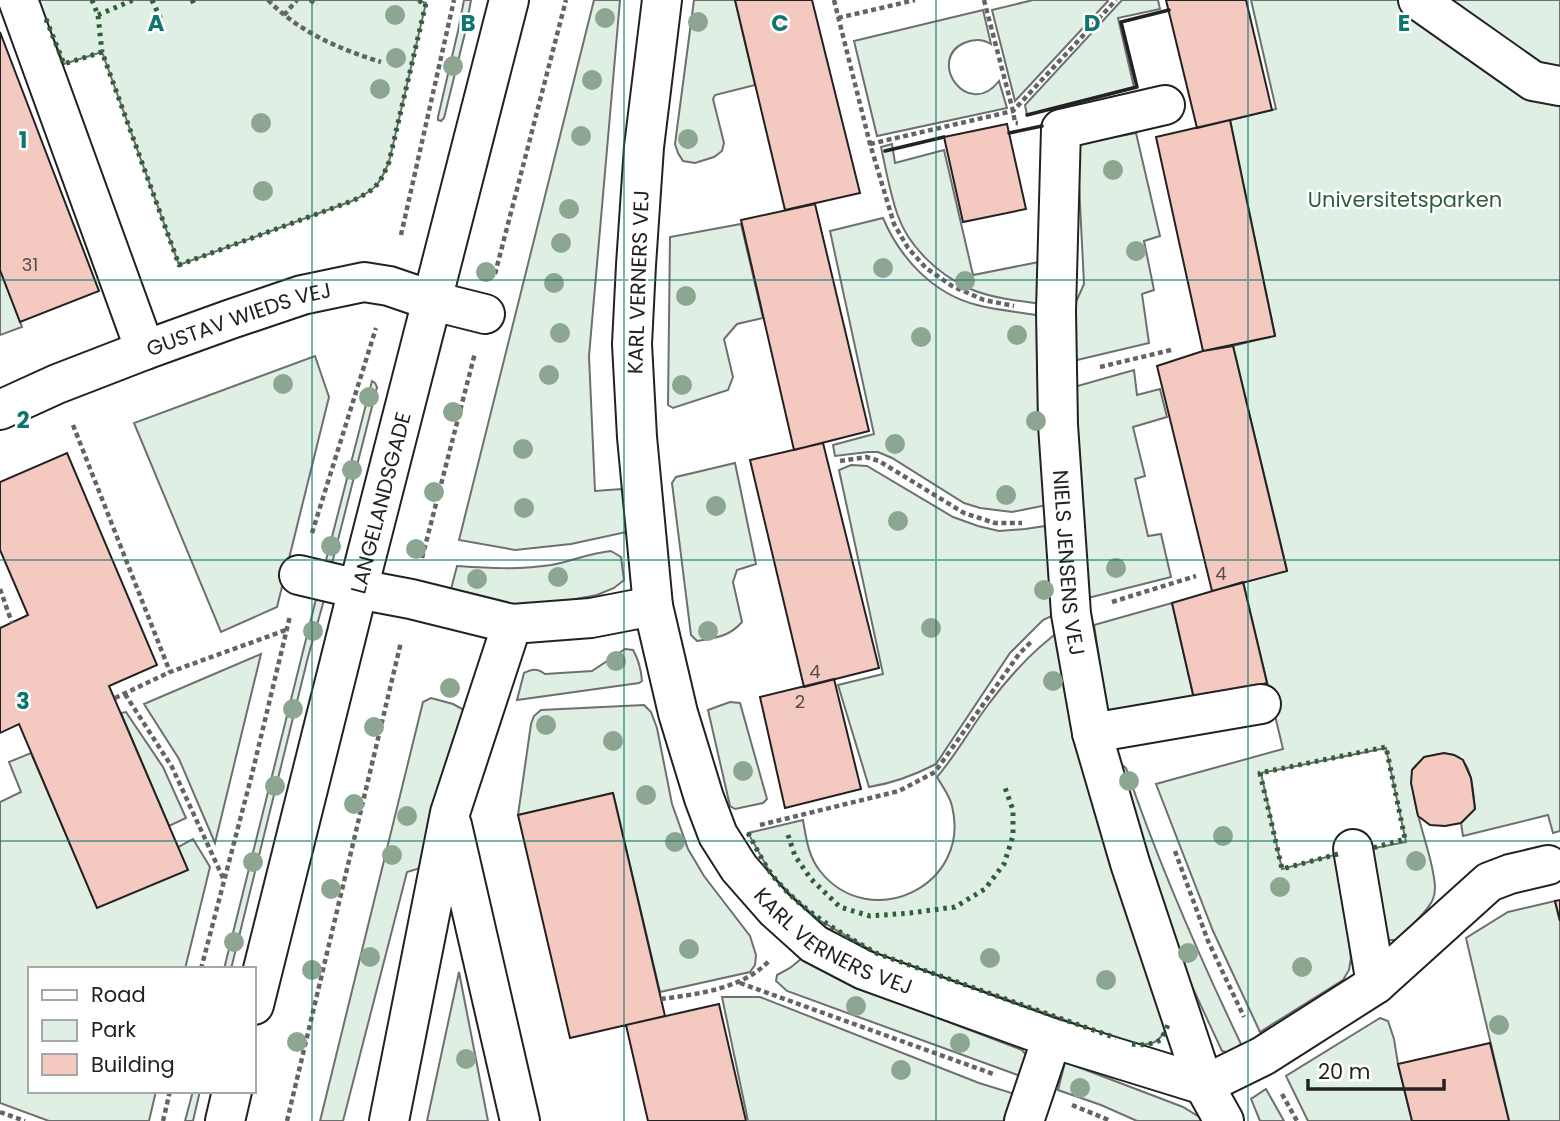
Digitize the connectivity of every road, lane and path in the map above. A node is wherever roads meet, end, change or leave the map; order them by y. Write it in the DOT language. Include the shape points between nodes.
graph roads {
  1 [pos="18,0"];
  2 [pos="268,0"];
  3 [pos="297,0"];
  4 [pos="310,0"];
  5 [pos="454,0"];
  6 [pos="509,0"];
  7 [pos="662,0"];
  8 [pos="834,0"];
  9 [pos="915,0"];
  10 [pos="984,0"];
  11 [pos="1116,0"];
  12 [pos="1418,0"];
  13 [pos="317,5"];
  14 [pos="284,15"];
  15 [pos="838,18"];
  16 [pos="381,62"];
  17 [pos="1560,86"];
  18 [pos="1165,105"];
  19 [pos="1013,111"];
  20 [pos="870,144"];
  21 [pos="389,286"];
  22 [pos="433,301"];
  23 [pos="1056,311"];
  24 [pos="485,314"];
  25 [pos="145,350"];
  26 [pos="1171,350"];
  27 [pos="1058,377"];
  28 [pos="57,384"];
  29 [pos="0,411"];
  30 [pos="840,461"];
  31 [pos="1065,518"];
  32 [pos="299,575"];
  33 [pos="1196,576"];
  34 [pos="0,589"];
  35 [pos="358,589"];
  36 [pos="653,606"];
  37 [pos="1071,614"];
  38 [pos="12,623"];
  39 [pos="512,624"];
  40 [pos="286,630"];
  41 [pos="170,672"];
  42 [pos="125,694"];
  43 [pos="115,698"];
  44 [pos="1261,705"];
  45 [pos="1091,733"];
  46 [pos="450,813"];
  47 [pos="718,835"];
  48 [pos="1353,849"];
  49 [pos="1175,851"];
  50 [pos="1548,865"];
  51 [pos="224,880"];
  52 [pos="798,930"];
  53 [pos="202,967"];
  54 [pos="740,983"];
  55 [pos="1376,984"];
  56 [pos="256,997"];
  57 [pos="661,999"];
  58 [pos="1052,1038"];
  59 [pos="1263,1056"];
  60 [pos="1204,1085"];
  61 [pos="170,1093"];
  62 [pos="232,1093"];
  63 [pos="1030,1105"];
  64 [pos="0,1112"];
  65 [pos="25,1121"];
  66 [pos="163,1121"];
  67 [pos="225,1121"];
  68 [pos="389,1121"];
  69 [pos="520,1121"];
  70 [pos="1111,1121"];
  71 [pos="1224,1121"];
  1 -- 25 [label="street"];
  2 -- 14 [label="path"];
  3 -- 14 [label="path"];
  4 -- 13 [label="path"];
  5 -- 21 [label="path"];
  6 -- 22 [label="street, LANGELANDSGADE"];
  7 -- 36 [label="street, KARL VERNERS VEJ" via="644,147 632,344"];
  8 -- 15 [label="path"];
  9 -- 15 [label="path"];
  10 -- 19 [label="path"];
  11 -- 19 [label="path"];
  12 -- 17 [label="street" via="1533,81"];
  14 -- 16 [label="path" via="312,34"];
  15 -- 20 [label="path"];
  18 -- 23 [label="street, NIELS JENSENS VEJ" via="1061,129"];
  19 -- 20 [label="path"];
  20 -- 23 [label="path" via="894,224 926,268 984,300"];
  21 -- 22 [label="street, GUSTAV WIEDS VEJ"];
  21 -- 25 [label="street, GUSTAV WIEDS VEJ" via="364,282 302,295"];
  21 -- 32 [label="path"];
  22 -- 24 [label="street, GUSTAV WIEDS VEJ"];
  22 -- 35 [label="street, LANGELANDSGADE"];
  23 -- 27 [label="street, NIELS JENSENS VEJ"];
  25 -- 28 [label="street, GUSTAV WIEDS VEJ"];
  26 -- 27 [label="path"];
  27 -- 31 [label="street, NIELS JENSENS VEJ"];
  28 -- 29 [label="street, GUSTAV WIEDS VEJ"];
  28 -- 41 [label="path"];
  30 -- 31 [label="path" via="866,457 879,461 964,513 995,523"];
  31 -- 37 [label="street, NIELS JENSENS VEJ"];
  32 -- 35 [label="street"];
  32 -- 40 [label="path"];
  33 -- 37 [label="path"];
  34 -- 38 [label="path"];
  35 -- 39 [label="street"];
  35 -- 56 [label="street, LANGELANDSGADE"];
  36 -- 39 [label="street" via="590,618"];
  36 -- 47 [label="street, KARL VERNERS VEJ" via="678,713"];
  37 -- 45 [label="street, NIELS JENSENS VEJ"];
  37 -- 47 [label="path" via="1043,630 1019,654 935,772 899,791"];
  39 -- 46 [label="street"];
  40 -- 41 [label="path"];
  40 -- 51 [label="path"];
  41 -- 42 [label="path"];
  42 -- 43 [label="path"];
  42 -- 51 [label="path" via="172,767"];
  44 -- 45 [label="street"];
  45 -- 60 [label="street, NIELS JENSENS VEJ"];
  46 -- 68 [label="street"];
  46 -- 69 [label="street"];
  47 -- 52 [label="street, KARL VERNERS VEJ" via="739,868"];
  48 -- 55 [label="street"];
  49 -- 59 [label="path" via="1208,942"];
  50 -- 55 [label="street" via="1489,882"];
  51 -- 53 [label="path"];
  52 -- 54 [label="path" via="766,965"];
  52 -- 58 [label="street, KARL VERNERS VEJ" via="814,944 864,970"];
  54 -- 57 [label="path"];
  54 -- 63 [label="path"];
  55 -- 59 [label="street"];
  58 -- 60 [label="street, KARL VERNERS VEJ"];
  58 -- 63 [label="street"];
  59 -- 60 [label="street"];
  60 -- 71 [label="street, NIELS JENSENS VEJ"];
  61 -- 66 [label="path"];
  62 -- 67 [label="street"];
  63 -- 70 [label="path"];
  64 -- 65 [label="path"];
}
